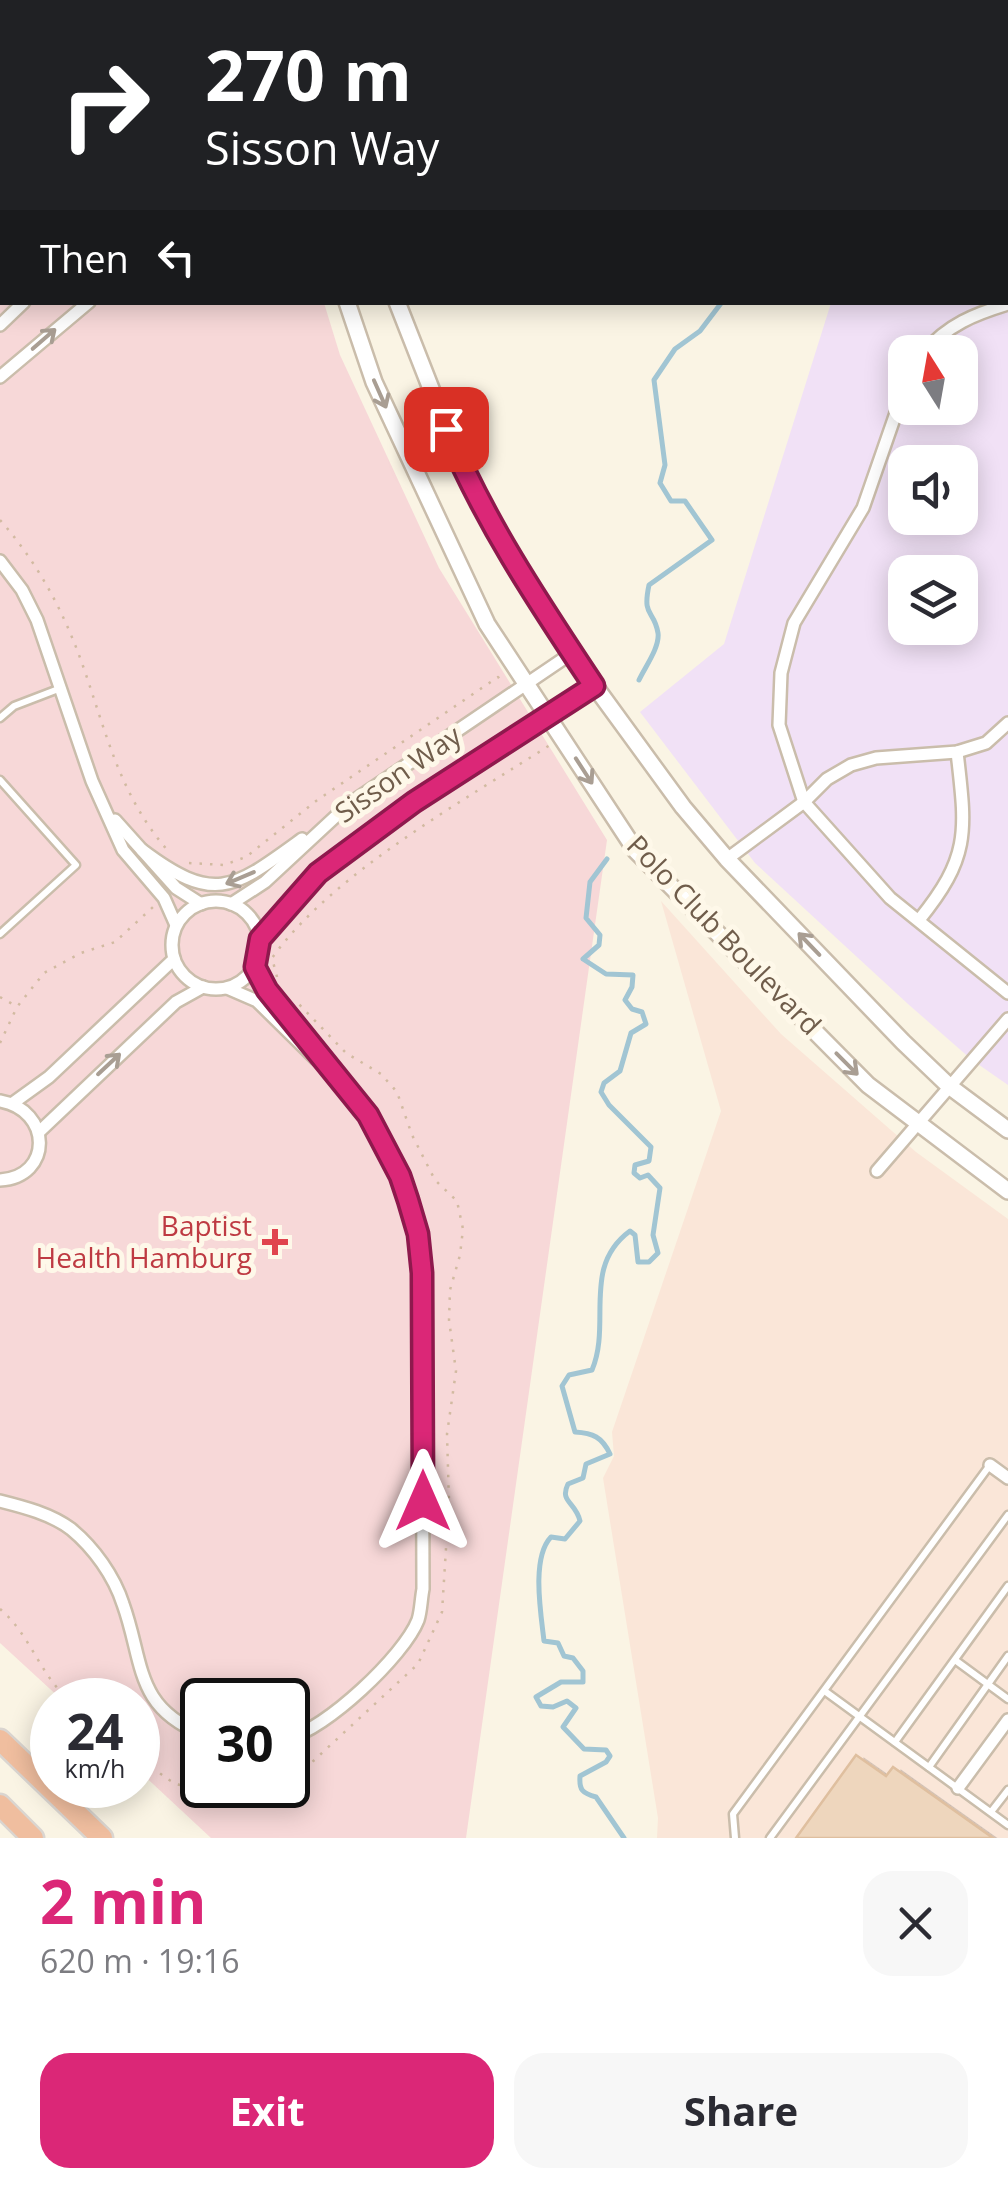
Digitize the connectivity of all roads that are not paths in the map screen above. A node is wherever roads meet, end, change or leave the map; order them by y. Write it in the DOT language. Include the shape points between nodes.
graph roads {
  1 [pos="21,305"];
  2 [pos="84,305"];
  3 [pos="348,305"];
  4 [pos="398,305"];
  5 [pos="1005,305"];
  6 [pos="0,325"];
  7 [pos="941,335"];
  8 [pos="0,376"];
  9 [pos="892,425"];
  10 [pos="0,561"];
  11 [pos="572,653"];
  12 [pos="526,684"];
  13 [pos="594,686"];
  14 [pos="61,688"];
  15 [pos="548,716"];
  16 [pos="0,718"];
  17 [pos="1008,723"];
  18 [pos="957,752"];
  19 [pos="0,780"];
  20 [pos="804,802"];
  21 [pos="349,804"];
  22 [pos="107,812"];
  23 [pos="142,850"];
  24 [pos="726,859"];
  25 [pos="201,904"];
  26 [pos="231,904"];
  27 [pos="920,920"];
  28 [pos="176,925"];
  29 [pos="0,934"];
  30 [pos="260,939"];
  31 [pos="174,959"];
  32 [pos="255,967"];
  33 [pos="203,987"];
  34 [pos="228,988"];
  35 [pos="1008,992"];
  36 [pos="1008,1019"];
  37 [pos="342,1082"];
  38 [pos="949,1086"];
  39 [pos="6,1102"];
  40 [pos="918,1123"];
  41 [pos="1008,1130"];
  42 [pos="39,1132"];
  43 [pos="877,1171"];
  44 [pos="0,1180"];
  45 [pos="1008,1191"];
  46 [pos="990,1465"];
  47 [pos="1008,1478"];
  48 [pos="0,1501"];
  49 [pos="1008,1515"];
  50 [pos="1008,1586"];
  51 [pos="1008,1656"];
  52 [pos="955,1660"];
  53 [pos="988,1684"];
  54 [pos="826,1692"];
  55 [pos="1008,1699"];
  56 [pos="860,1716"];
  57 [pos="1008,1720"];
  58 [pos="180,1724"];
  59 [pos="310,1728"];
  60 [pos="0,1740"];
  61 [pos="895,1742"];
  62 [pos="929,1767"];
  63 [pos="958,1788"];
  64 [pos="1008,1790"];
  65 [pos="0,1808"];
  66 [pos="991,1812"];
  67 [pos="1008,1825"];
  68 [pos="25,1838"];
  69 [pos="33,1838"];
  70 [pos="102,1838"];
  71 [pos="734,1838"];
  72 [pos="770,1838"];
  1 -- 6 [label="street"];
  8 -- 2 [label="street, one-way"];
  3 -- 12 [label="street, Polo Club Boulevard, one-way" via="374,382 487,624"];
  4 -- 11 [label="street, Polo Club Boulevard" via="459,460 521,577"];
  5 -- 7 [label="street"];
  9 -- 20 [label="street" via="864,508 794,623 781,673 779,724"];
  10 -- 14 [label="street" via="37,620"];
  11 -- 12 [label="street, Sisson Way"];
  11 -- 13 [label="street, Polo Club Boulevard"];
  12 -- 15 [label="street, Polo Club Boulevard"];
  12 -- 21 [label="street, Sisson Way"];
  13 -- 15 [label="street, Sisson Way"];
  13 -- 24 [label="street, Polo Club Boulevard"];
  14 -- 16 [label="lane"];
  14 -- 22 [label="street"];
  15 -- 30 [label="street, Sisson Way" via="318,873"];
  15 -- 40 [label="street, Polo Club Boulevard, one-way" via="636,850 868,1085"];
  17 -- 18 [label="street" via="986,743"];
  18 -- 20 [label="street" via="850,765"];
  18 -- 27 [label="street" via="961,850 944,889"];
  19 -- 29 [label="lane" via="76,865"];
  20 -- 24 [label="street"];
  20 -- 27 [label="street" via="890,898"];
  21 -- 23 [label="street, one-way" via="266,866 221,886 183,879"];
  21 -- 26 [label="street, Sisson Way" via="266,882"];
  22 -- 23 [label="street"];
  22 -- 28 [label="street" via="123,850 164,898"];
  23 -- 25 [label="street" via="176,888"];
  38 -- 24 [label="street, Polo Club Boulevard, one-way"];
  25 -- 26 [label="street"];
  25 -- 28 [label="street"];
  26 -- 30 [label="street" via="251,917"];
  27 -- 35 [label="street"];
  28 -- 31 [label="street"];
  30 -- 32 [label="street"];
  31 -- 33 [label="street"];
  31 -- 39 [label="street" via="49,1077"];
  32 -- 34 [label="street"];
  32 -- 37 [label="street"];
  33 -- 34 [label="street"];
  42 -- 33 [label="street, one-way" via="176,1002"];
  34 -- 37 [label="street" via="257,1001"];
  36 -- 38 [label="street"];
  37 -- 59 [label="street" via="388,1152 418,1234 423,1590 418,1620 397,1653 327,1720"];
  38 -- 40 [label="street"];
  38 -- 41 [label="street, Polo Club Boulevard"];
  39 -- 42 [label="street" via="25,1110"];
  40 -- 43 [label="street"];
  40 -- 45 [label="street, Polo Club Boulevard"];
  42 -- 44 [label="street" via="30,1167"];
  46 -- 47 [label="street"];
  46 -- 54 [label="lane"];
  48 -- 58 [label="street" via="69,1528 99,1557 123,1602 140,1674"];
  49 -- 56 [label="lane"];
  50 -- 52 [label="lane"];
  51 -- 53 [label="lane"];
  52 -- 53 [label="lane"];
  52 -- 61 [label="lane"];
  53 -- 55 [label="lane"];
  53 -- 62 [label="lane"];
  54 -- 56 [label="lane"];
  54 -- 71 [label="lane" via="733,1814"];
  56 -- 61 [label="lane"];
  56 -- 72 [label="lane"];
  57 -- 63 [label="street"];
  60 -- 70 [label="highway"];
  61 -- 62 [label="lane"];
  62 -- 63 [label="lane"];
  63 -- 66 [label="lane"];
  64 -- 66 [label="lane"];
  65 -- 68 [label="highway"];
  65 -- 69 [label="highway"];
  66 -- 67 [label="lane"];
}
